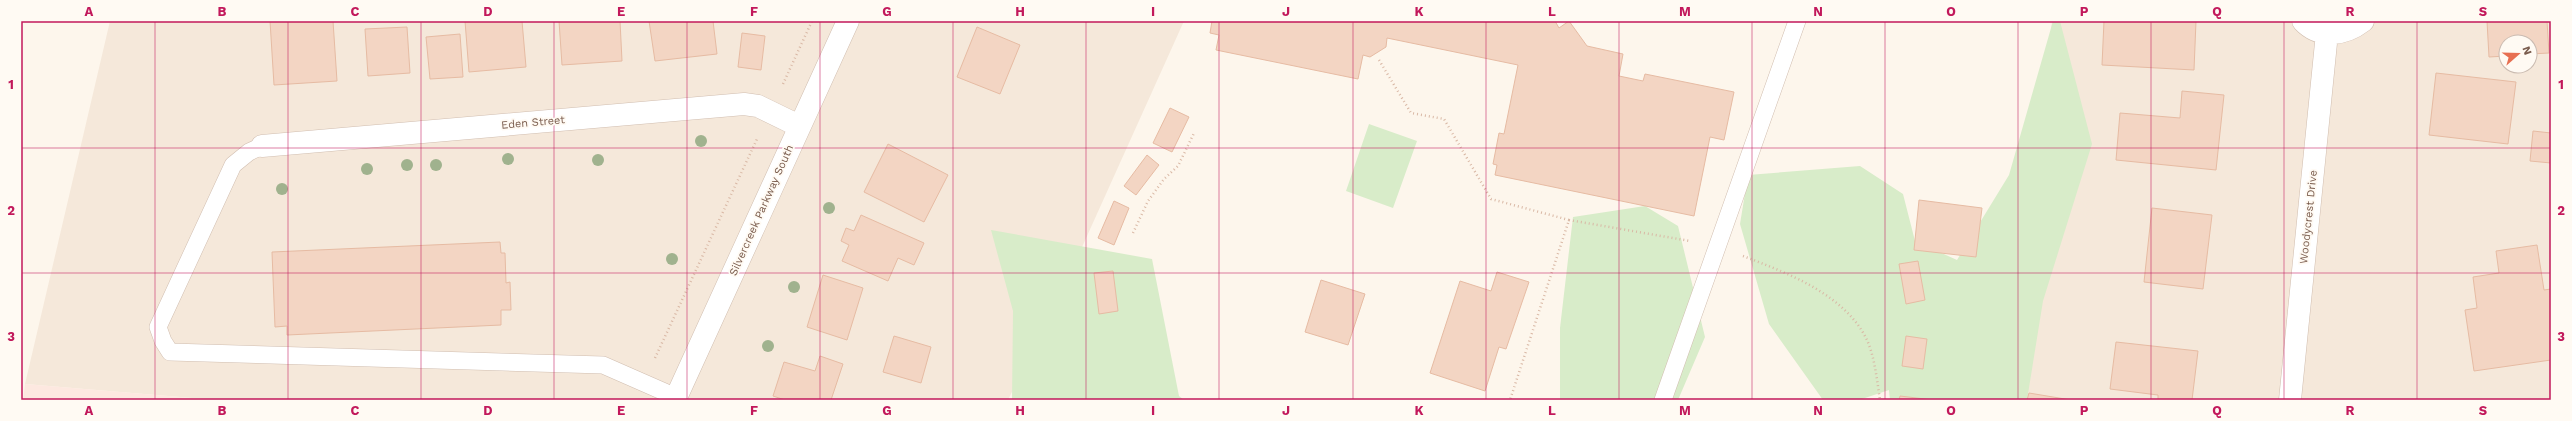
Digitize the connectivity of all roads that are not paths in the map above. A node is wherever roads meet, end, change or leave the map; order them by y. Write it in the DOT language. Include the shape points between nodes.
graph roads {
  1 [pos="848,21"];
  2 [pos="1797,21"];
  3 [pos="2303,21"];
  4 [pos="2363,21"];
  5 [pos="2327,33"];
  6 [pos="799,126"];
  7 [pos="262,146"];
  8 [pos="675,398"];
  9 [pos="1663,400"];
  10 [pos="2290,400"];
  1 -- 6 [label="street, Silvercreek Parkway South"];
  2 -- 9 [label="lane"];
  3 -- 5 [label="street" via="2319,32"];
  4 -- 5 [label="street" via="2342,33"];
  5 -- 10 [label="street, Woodycrest Drive"];
  6 -- 7 [label="street, Eden Street" via="758,106 744,104"];
  6 -- 8 [label="street, Silvercreek Parkway South"];
  7 -- 8 [label="lane" via="249,152 233,165 158,327 170,352 603,365"];
}
